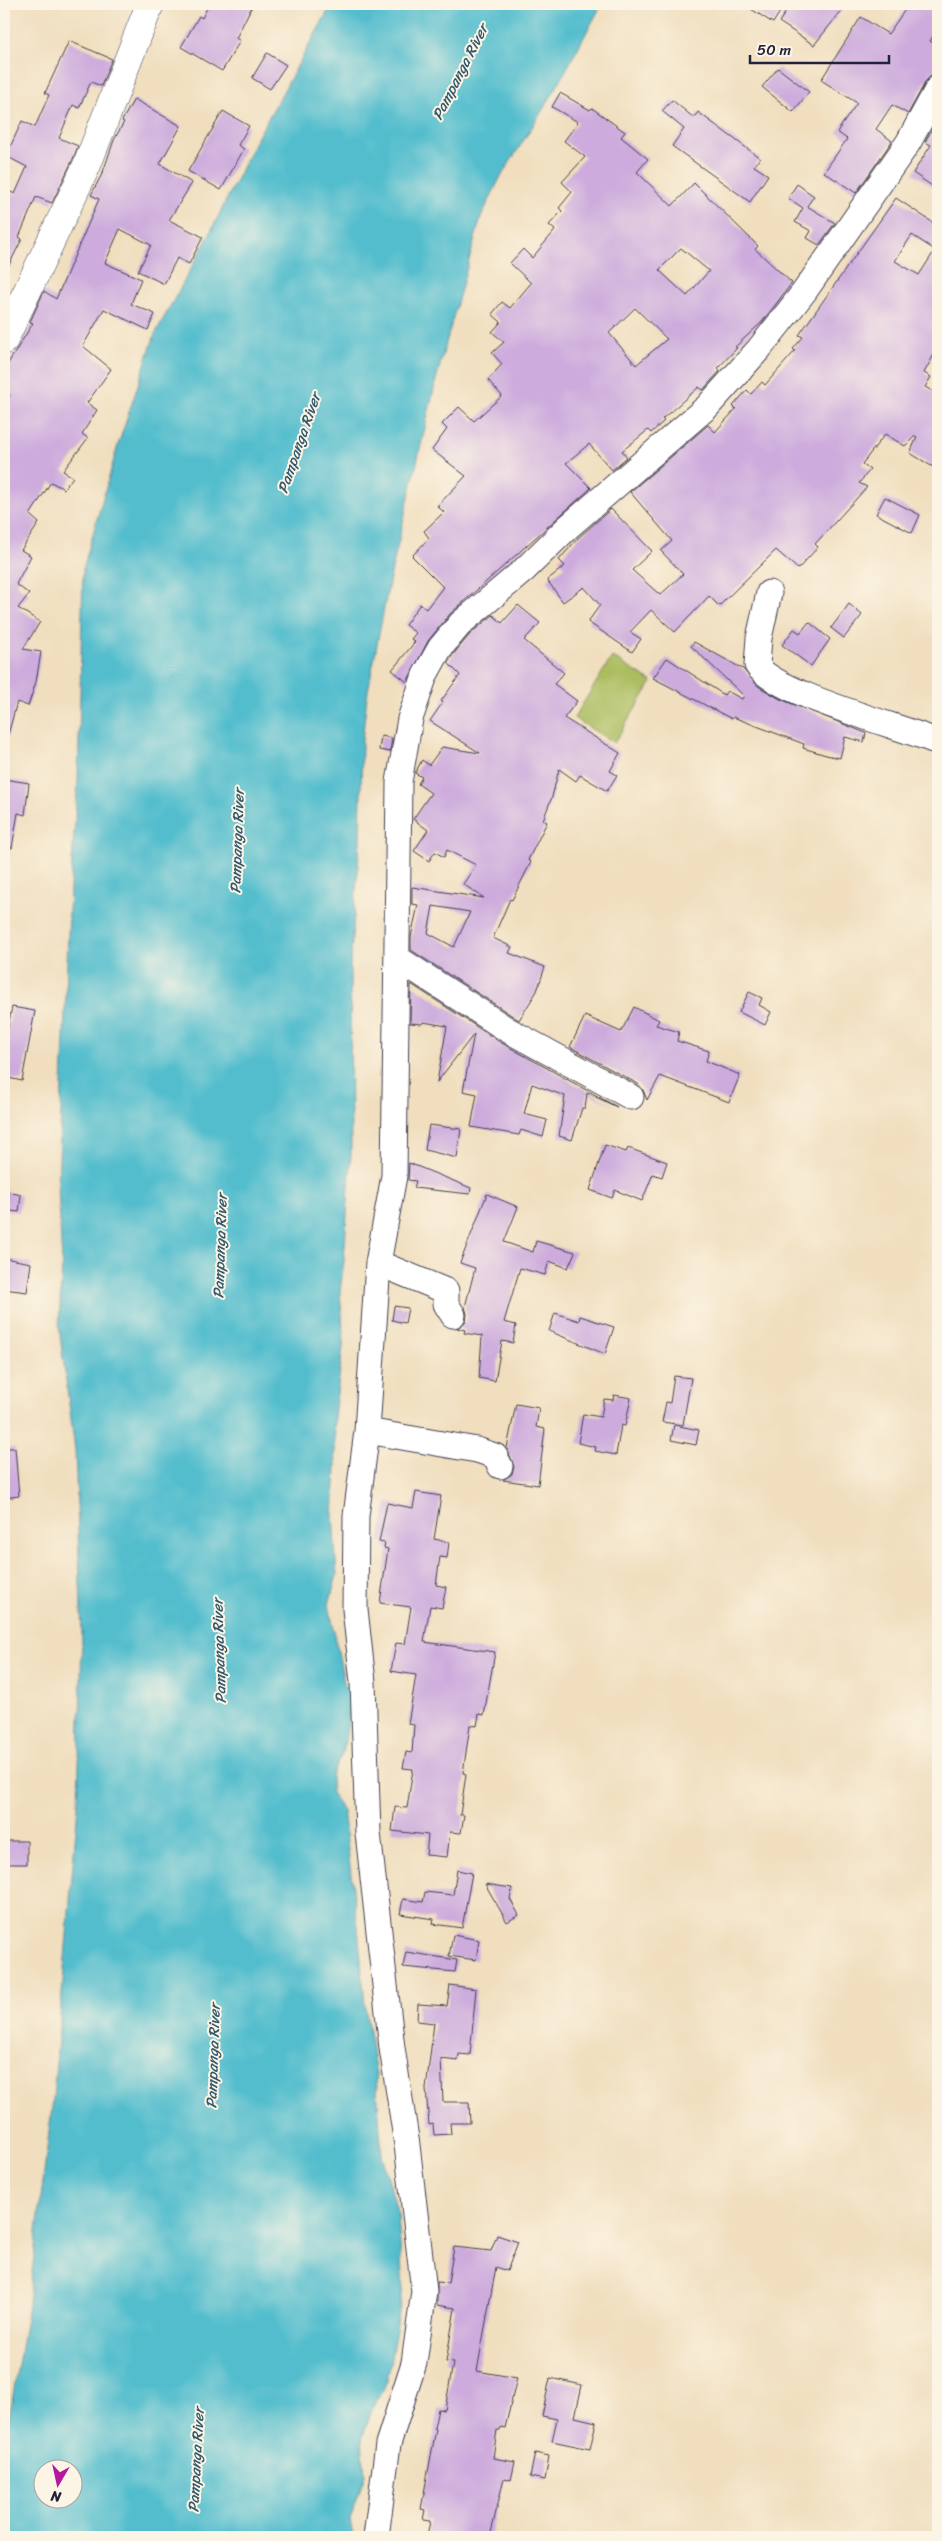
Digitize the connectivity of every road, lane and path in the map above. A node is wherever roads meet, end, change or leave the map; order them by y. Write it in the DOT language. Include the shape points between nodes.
graph roads {
  1 [pos="150,4"];
  2 [pos="938,88"];
  3 [pos="4,340"];
  4 [pos="768,593"];
  5 [pos="938,742"];
  6 [pos="397,958"];
  7 [pos="631,1097"];
  8 [pos="378,1264"];
  9 [pos="453,1315"];
  10 [pos="366,1431"];
  11 [pos="500,1466"];
  12 [pos="376,2537"];
  1 -- 3 [label="main road" via="87,165"];
  2 -- 6 [label="street" via="908,143 804,292 759,349 707,407 460,623 440,648 425,674 403,749 399,782"];
  4 -- 5 [label="street" via="757,664 768,677 856,715"];
  6 -- 7 [label="street" via="508,1030"];
  6 -- 8 [label="street" via="394,1176"];
  8 -- 9 [label="street" via="446,1291 446,1304"];
  8 -- 10 [label="street"];
  10 -- 11 [label="street" via="477,1450 495,1456"];
  10 -- 12 [label="street" via="356,1516 355,1609 363,1682 368,1834 424,2291 414,2363 388,2444"];
}
